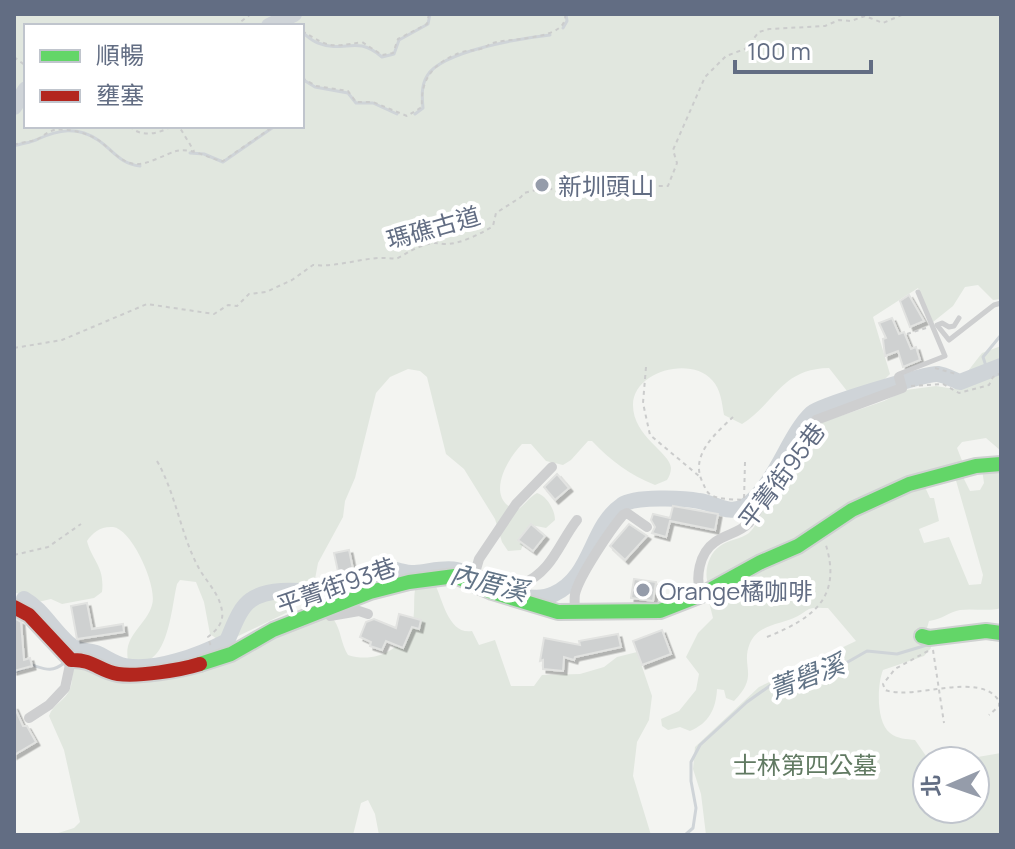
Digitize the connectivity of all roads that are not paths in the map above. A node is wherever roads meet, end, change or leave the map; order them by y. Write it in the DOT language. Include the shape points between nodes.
graph roads {
  1 [pos="918,292"];
  2 [pos="1001,303"];
  3 [pos="959,318"];
  4 [pos="900,382"];
  5 [pos="1001,464"];
  6 [pos="552,467"];
  7 [pos="572,520"];
  8 [pos="647,527"];
  9 [pos="474,578"];
  10 [pos="520,594"];
  11 [pos="701,595"];
  12 [pos="16,604"];
  13 [pos="333,608"];
  14 [pos="368,614"];
  15 [pos="575,614"];
  16 [pos="1001,633"];
  17 [pos="926,640"];
  18 [pos="71,660"];
  19 [pos="29,718"];
  1 -- 4 [label="lane" via="945,356 899,374"];
  2 -- 3 [label="lane" via="949,340 937,325 954,326"];
  4 -- 11 [label="street, 平菁街95巷" via="816,420 749,523 714,543 699,569"];
  5 -- 11 [label="street, 平菁街93巷" via="909,484"];
  6 -- 9 [label="street" via="516,504 479,559"];
  7 -- 10 [label="street" via="557,553 522,584"];
  8 -- 15 [label="street" via="623,515 580,583"];
  9 -- 10 [label="street, 平菁街93巷"];
  9 -- 13 [label="street, 平菁街93巷" via="409,582"];
  10 -- 15 [label="street, 平菁街93巷"];
  11 -- 15 [label="street, 平菁街93巷" via="660,611"];
  12 -- 18 [label="street"];
  13 -- 14 [label="street" via="330,616"];
  13 -- 18 [label="street, 平菁街93巷" via="273,630 231,654 180,670 118,674 86,659"];
  16 -- 17 [label="street"];
  18 -- 19 [label="street" via="65,688"];
}
